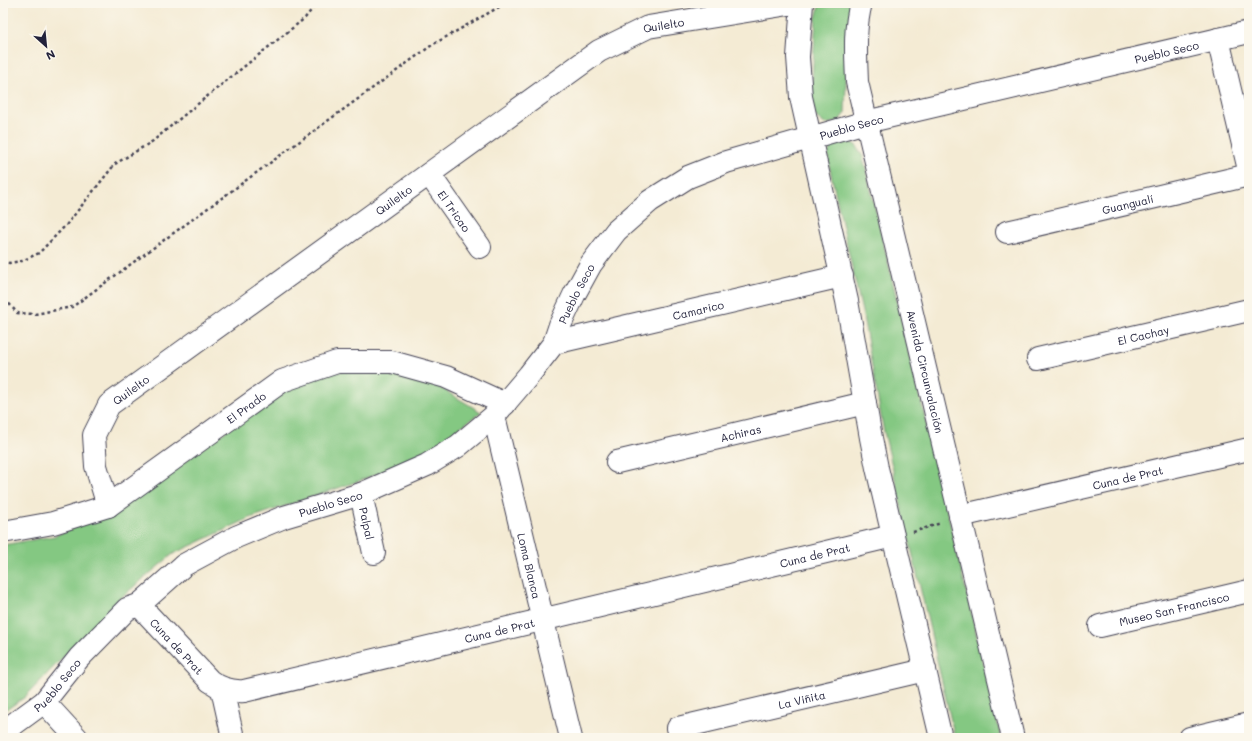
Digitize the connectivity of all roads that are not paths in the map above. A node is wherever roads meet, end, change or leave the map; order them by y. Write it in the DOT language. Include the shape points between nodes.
graph roads {
  1 [pos="795,3"];
  2 [pos="802,3"];
  3 [pos="861,3"];
  4 [pos="1249,32"];
  5 [pos="1218,39"];
  6 [pos="866,122"];
  7 [pos="810,137"];
  8 [pos="1249,170"];
  9 [pos="429,174"];
  10 [pos="1249,175"];
  11 [pos="1007,232"];
  12 [pos="480,247"];
  13 [pos="842,276"];
  14 [pos="1249,310"];
  15 [pos="554,343"];
  16 [pos="1038,359"];
  17 [pos="865,403"];
  18 [pos="500,410"];
  19 [pos="1249,449"];
  20 [pos="617,462"];
  21 [pos="361,494"];
  22 [pos="108,506"];
  23 [pos="960,516"];
  24 [pos="3,532"];
  25 [pos="893,536"];
  26 [pos="374,553"];
  27 [pos="1249,591"];
  28 [pos="139,605"];
  29 [pos="543,620"];
  30 [pos="1100,626"];
  31 [pos="925,670"];
  32 [pos="222,689"];
  33 [pos="44,702"];
  34 [pos="1249,724"];
  35 [pos="678,728"];
  36 [pos="3,732"];
  37 [pos="77,738"];
  38 [pos="233,738"];
  39 [pos="571,738"];
  40 [pos="941,738"];
  41 [pos="1013,738"];
  42 [pos="1190,738"];
  1 -- 9 [label="street, Quilelto" via="648,27 599,51"];
  2 -- 7 [label="street" via="798,57 801,97"];
  3 -- 6 [label="street, Avenida Circunvalación" via="855,42 857,82"];
  4 -- 5 [label="street, Pueblo Seco"];
  5 -- 6 [label="street, Pueblo Seco"];
  5 -- 8 [label="street"];
  6 -- 7 [label="street, Pueblo Seco"];
  6 -- 23 [label="street, Avenida Circunvalación"];
  7 -- 13 [label="street"];
  7 -- 15 [label="street, Pueblo Seco" via="726,162 688,177 650,201 616,231 592,264 574,295"];
  9 -- 12 [label="street, El Tricao"];
  9 -- 22 [label="street, Quilelto" via="109,405 94,435 96,466"];
  10 -- 11 [label="street, Guangualí"];
  13 -- 15 [label="street, Camarico"];
  13 -- 17 [label="street"];
  14 -- 16 [label="street, El Cachay"];
  15 -- 18 [label="street, Pueblo Seco"];
  17 -- 20 [label="street, Achiras"];
  17 -- 25 [label="street"];
  18 -- 21 [label="street, Pueblo Seco" via="458,446 426,465"];
  18 -- 22 [label="street, El Prado" via="446,377 392,362 337,362 282,381"];
  18 -- 29 [label="street, Loma Blanca"];
  19 -- 23 [label="street, Cuna de Prat"];
  21 -- 26 [label="street, Palpal"];
  21 -- 28 [label="street, Pueblo Seco" via="284,517 236,537 184,565"];
  22 -- 24 [label="street, El Prado" via="53,523"];
  23 -- 41 [label="street, Avenida Circunvalación"];
  25 -- 29 [label="street, Cuna de Prat"];
  25 -- 31 [label="street"];
  27 -- 30 [label="street, Museo San Francisco"];
  28 -- 32 [label="street, Cuna de Prat" via="204,676"];
  28 -- 33 [label="street, Pueblo Seco" via="127,609 79,658"];
  29 -- 32 [label="street, Cuna de Prat" via="244,691"];
  29 -- 39 [label="street, Loma Blanca"];
  31 -- 35 [label="street, La Viñita"];
  31 -- 40 [label="street"];
  32 -- 38 [label="street"];
  33 -- 36 [label="street, Pueblo Seco"];
  33 -- 37 [label="street"];
  34 -- 42 [label="street"];
}
